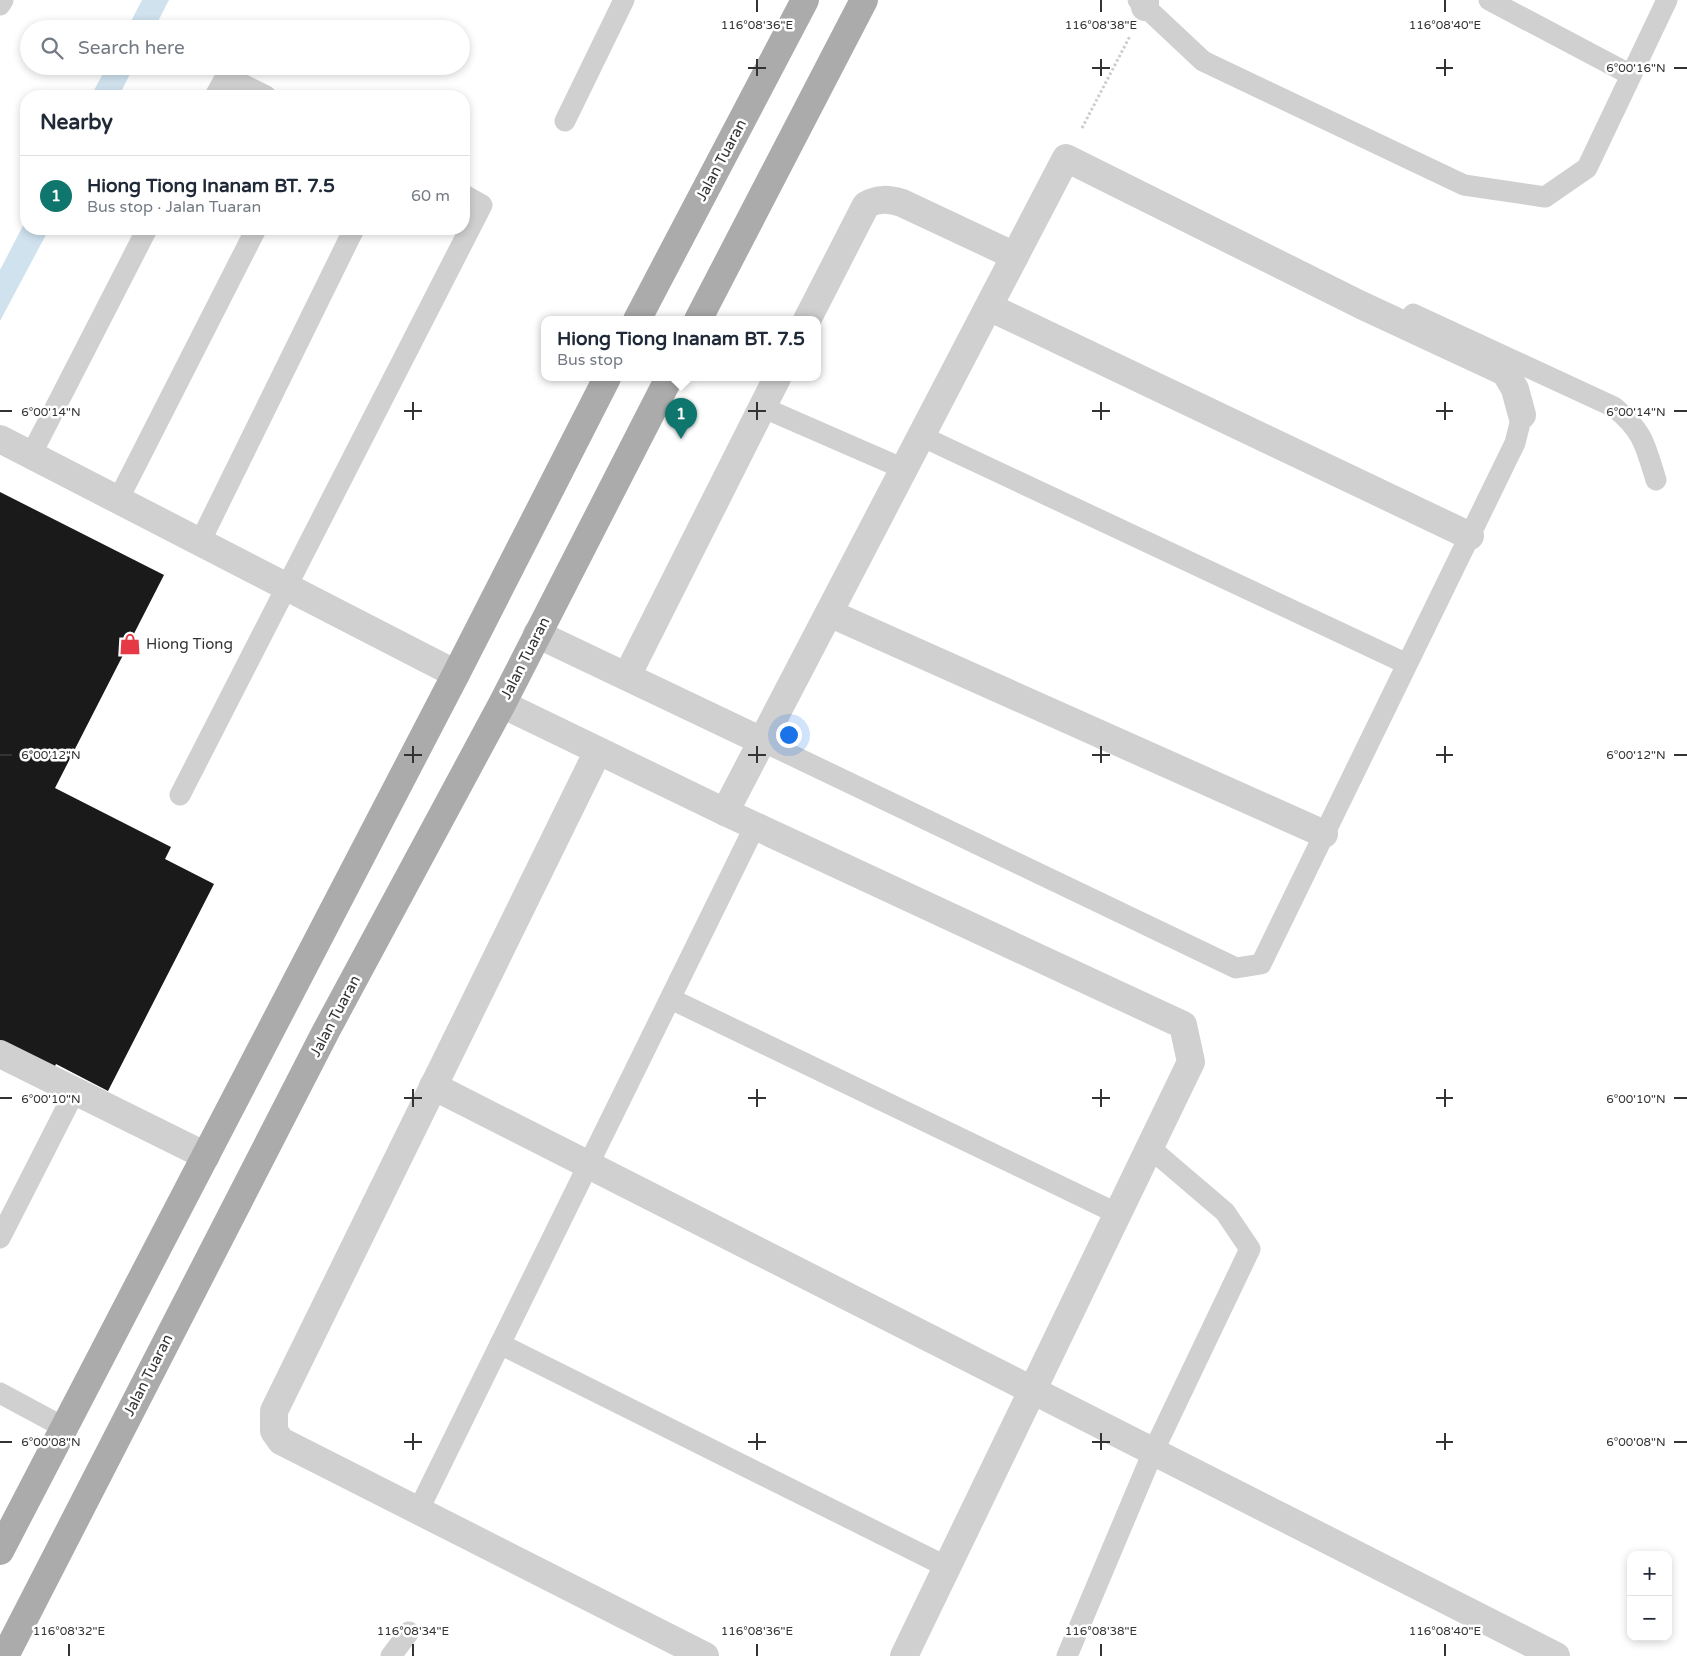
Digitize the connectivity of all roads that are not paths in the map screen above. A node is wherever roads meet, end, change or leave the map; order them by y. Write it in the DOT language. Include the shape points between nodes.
graph roads {
  1 [pos="2,0"];
  2 [pos="624,0"];
  3 [pos="805,0"];
  4 [pos="864,0"];
  5 [pos="1489,0"];
  6 [pos="1666,0"];
  7 [pos="1143,2"];
  8 [pos="0,5"];
  9 [pos="1631,75"];
  10 [pos="218,90"];
  11 [pos="254,90"];
  12 [pos="565,121"];
  13 [pos="470,198"];
  14 [pos="470,229"];
  15 [pos="144,235"];
  16 [pos="253,235"];
  17 [pos="351,235"];
  18 [pos="467,235"];
  19 [pos="1015,256"];
  20 [pos="1361,305"];
  21 [pos="989,307"];
  22 [pos="638,316"];
  23 [pos="700,316"];
  24 [pos="809,316"];
  25 [pos="605,381"];
  26 [pos="667,381"];
  27 [pos="775,381"];
  28 [pos="762,407"];
  29 [pos="1522,416"];
  30 [pos="921,436"];
  31 [pos="0,439"];
  32 [pos="31,455"];
  33 [pos="904,469"];
  34 [pos="1656,480"];
  35 [pos="118,500"];
  36 [pos="1470,536"];
  37 [pos="200,542"];
  38 [pos="288,587"];
  39 [pos="829,613"];
  40 [pos="537,634"];
  41 [pos="1407,664"];
  42 [pos="456,674"];
  43 [pos="627,676"];
  44 [pos="502,704"];
  45 [pos="762,741"];
  46 [pos="598,751"];
  47 [pos="180,795"];
  48 [pos="725,812"];
  49 [pos="756,826"];
  50 [pos="1324,834"];
  51 [pos="671,998"];
  52 [pos="0,1054"];
  53 [pos="433,1086"];
  54 [pos="75,1091"];
  55 [pos="1150,1148"];
  56 [pos="206,1156"];
  57 [pos="588,1165"];
  58 [pos="1118,1214"];
  59 [pos="0,1238"];
  60 [pos="500,1344"];
  61 [pos="1033,1391"];
  62 [pos="0,1393"];
  63 [pos="65,1428"];
  64 [pos="1154,1452"];
  65 [pos="418,1510"];
  66 [pos="0,1551"];
  67 [pos="949,1568"];
  68 [pos="409,1632"];
  69 [pos="5,1656"];
  70 [pos="390,1656"];
  71 [pos="706,1656"];
  72 [pos="904,1656"];
  73 [pos="1067,1656"];
  74 [pos="1556,1656"];
  1 -- 8 [label="lane"];
  2 -- 12 [label="lane"];
  3 -- 22 [label="main road, Jalan Tuaran"];
  4 -- 23 [label="main road"];
  5 -- 9 [label="lane"];
  6 -- 9 [label="lane"];
  7 -- 9 [label="lane" via="1203,61 1464,185 1545,197 1587,168"];
  10 -- 11 [label="lane" via="226,76"];
  13 -- 14 [label="lane" via="482,205"];
  15 -- 32 [label="lane"];
  16 -- 35 [label="lane"];
  17 -- 37 [label="lane"];
  18 -- 38 [label="lane"];
  19 -- 20 [label="street" via="1066,158"];
  19 -- 21 [label="street"];
  19 -- 24 [label="street" via="902,203 889,199 874,201 866,205"];
  20 -- 29 [label="street" via="1505,372 1515,390"];
  20 -- 34 [label="lane" via="1393,305 1614,407 1633,423 1643,440"];
  21 -- 30 [label="street"];
  21 -- 36 [label="street"];
  25 -- 42 [label="main road"];
  26 -- 40 [label="main road, Jalan Tuaran"];
  27 -- 28 [label="street"];
  28 -- 33 [label="lane"];
  28 -- 43 [label="street"];
  29 -- 36 [label="lane" via="1518,437"];
  30 -- 33 [label="street"];
  30 -- 41 [label="lane"];
  31 -- 32 [label="street"];
  32 -- 35 [label="street"];
  33 -- 39 [label="street"];
  35 -- 37 [label="street"];
  36 -- 41 [label="lane"];
  37 -- 38 [label="street"];
  38 -- 42 [label="street"];
  38 -- 47 [label="lane"];
  39 -- 45 [label="street"];
  39 -- 50 [label="street"];
  40 -- 43 [label="street"];
  40 -- 44 [label="main road, Jalan Tuaran"];
  41 -- 50 [label="lane"];
  42 -- 56 [label="main road"];
  43 -- 45 [label="street"];
  44 -- 46 [label="street"];
  44 -- 69 [label="main road, Jalan Tuaran" via="322,1040"];
  45 -- 48 [label="street"];
  45 -- 50 [label="lane" via="1236,968 1261,964"];
  46 -- 48 [label="street"];
  46 -- 53 [label="street"];
  48 -- 49 [label="street"];
  49 -- 51 [label="lane"];
  49 -- 55 [label="street" via="1183,1024 1191,1062"];
  51 -- 57 [label="lane"];
  51 -- 58 [label="lane"];
  52 -- 54 [label="street"];
  53 -- 57 [label="street"];
  53 -- 65 [label="street" via="274,1411 274,1431 281,1441"];
  54 -- 56 [label="street"];
  54 -- 59 [label="lane"];
  55 -- 58 [label="street"];
  55 -- 64 [label="lane" via="1225,1212 1250,1249"];
  56 -- 63 [label="main road"];
  57 -- 60 [label="lane"];
  57 -- 61 [label="street"];
  58 -- 61 [label="street"];
  60 -- 65 [label="lane"];
  60 -- 67 [label="lane"];
  61 -- 64 [label="street"];
  61 -- 67 [label="street"];
  62 -- 63 [label="lane"];
  63 -- 66 [label="main road"];
  64 -- 73 [label="lane"];
  64 -- 74 [label="street"];
  65 -- 71 [label="street"];
  67 -- 72 [label="street"];
  68 -- 70 [label="lane"];
}
